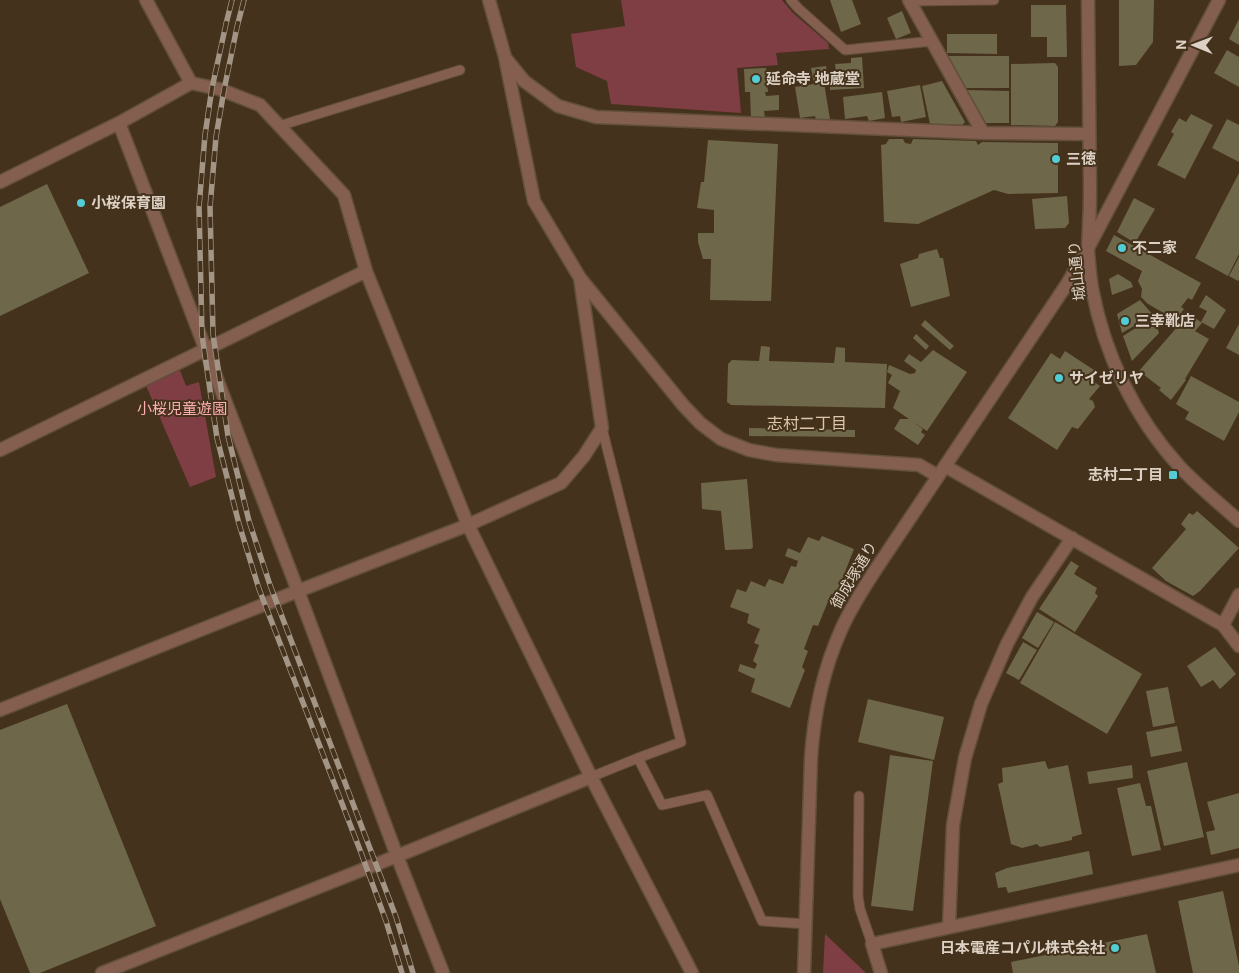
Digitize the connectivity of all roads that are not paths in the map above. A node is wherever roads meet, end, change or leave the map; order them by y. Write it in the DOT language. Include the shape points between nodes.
graph roads {
  1 [pos="146,0"];
  2 [pos="489,0"];
  3 [pos="791,0"];
  4 [pos="909,0"];
  5 [pos="994,0"];
  6 [pos="1088,0"];
  7 [pos="1219,0"];
  8 [pos="933,41"];
  9 [pos="505,57"];
  10 [pos="460,70"];
  11 [pos="191,83"];
  12 [pos="120,123"];
  13 [pos="279,126"];
  14 [pos="983,133"];
  15 [pos="1089,134"];
  16 [pos="0,182"];
  17 [pos="1088,248"];
  18 [pos="366,271"];
  19 [pos="580,278"];
  20 [pos="206,349"];
  21 [pos="602,428"];
  22 [pos="0,450"];
  23 [pos="942,471"];
  24 [pos="1239,521"];
  25 [pos="468,525"];
  26 [pos="1072,538"];
  27 [pos="298,590"];
  28 [pos="1239,595"];
  29 [pos="1223,625"];
  30 [pos="1239,646"];
  31 [pos="0,710"];
  32 [pos="638,758"];
  33 [pos="591,777"];
  34 [pos="859,796"];
  35 [pos="397,856"];
  36 [pos="1239,865"];
  37 [pos="806,924"];
  38 [pos="949,927"];
  39 [pos="872,944"];
  40 [pos="102,973"];
  41 [pos="443,973"];
  42 [pos="692,973"];
  43 [pos="804,973"];
  44 [pos="881,973"];
  1 -- 11 [label="street"];
  2 -- 9 [label="street"];
  3 -- 8 [label="lane" via="845,50"];
  4 -- 5 [label="lane"];
  4 -- 8 [label="street"];
  6 -- 15 [label="street, 城山通り"];
  7 -- 17 [label="street, 御成塚通り"];
  8 -- 14 [label="street"];
  9 -- 14 [label="street" via="524,81 558,106 596,117"];
  9 -- 19 [label="street" via="534,201"];
  10 -- 13 [label="lane"];
  11 -- 12 [label="street"];
  11 -- 13 [label="street" via="219,89 260,105"];
  12 -- 16 [label="street"];
  12 -- 20 [label="street"];
  13 -- 18 [label="street" via="344,195"];
  14 -- 15 [label="street"];
  15 -- 17 [label="street, 城山通り"];
  17 -- 23 [label="street, 御成塚通り"];
  17 -- 24 [label="street, 城山通り" via="1092,288 1102,326 1130,397 1180,466"];
  18 -- 20 [label="street"];
  18 -- 25 [label="street"];
  19 -- 21 [label="street"];
  19 -- 23 [label="street" via="683,404 721,439 749,450 776,455 919,465"];
  20 -- 22 [label="street"];
  20 -- 27 [label="street"];
  21 -- 25 [label="street" via="561,483"];
  21 -- 32 [label="lane" via="681,742"];
  23 -- 26 [label="street"];
  23 -- 37 [label="street, 御成塚通り" via="858,597 840,632 824,678 813,729"];
  25 -- 27 [label="street"];
  25 -- 33 [label="street"];
  26 -- 29 [label="street"];
  26 -- 38 [label="street" via="1032,597 981,704 965,758 953,825"];
  27 -- 31 [label="street"];
  27 -- 35 [label="street"];
  28 -- 29 [label="street"];
  29 -- 30 [label="street"];
  32 -- 33 [label="lane"];
  32 -- 37 [label="lane" via="662,805 707,795 762,921"];
  33 -- 35 [label="street"];
  33 -- 42 [label="street"];
  34 -- 39 [label="lane" via="858,896"];
  35 -- 40 [label="street"];
  35 -- 41 [label="street"];
  36 -- 38 [label="street"];
  37 -- 43 [label="street, 御成塚通り"];
  38 -- 39 [label="street"];
  39 -- 44 [label="street"];
}
